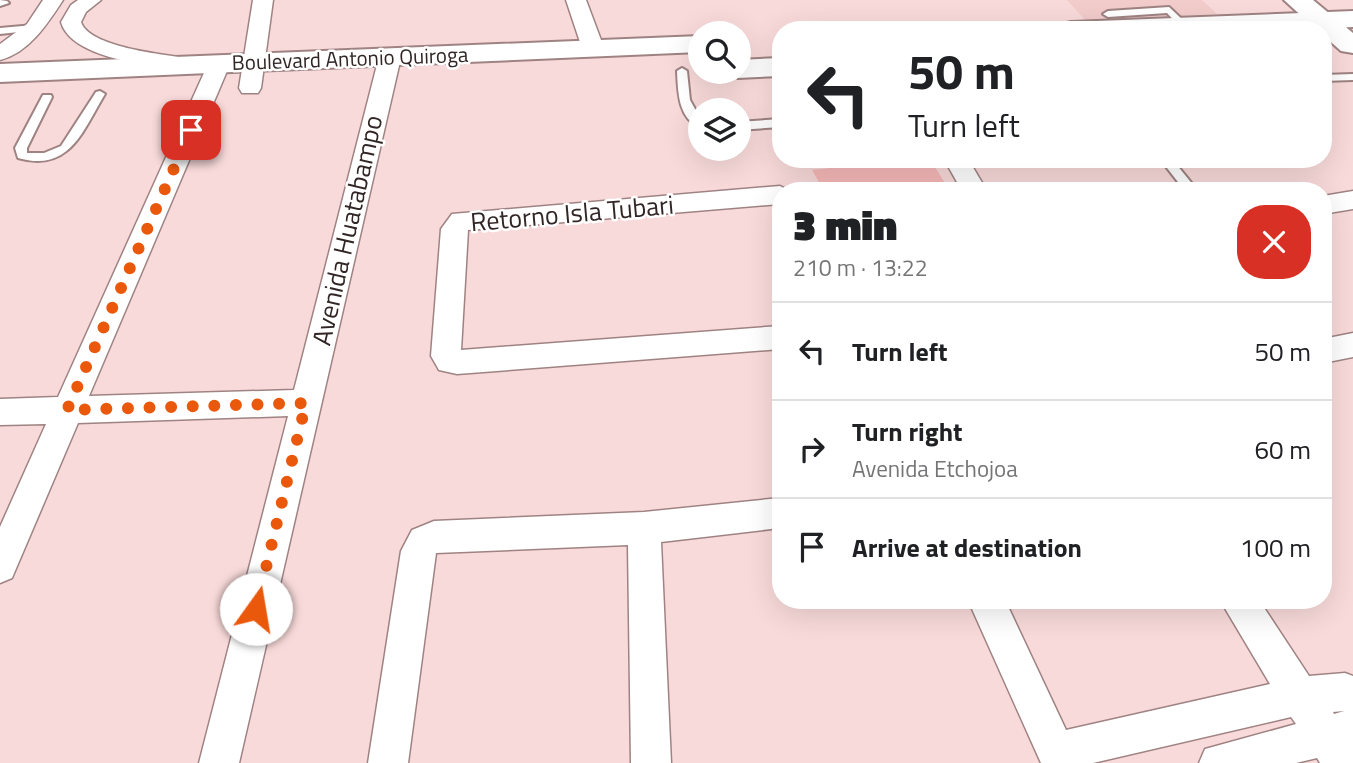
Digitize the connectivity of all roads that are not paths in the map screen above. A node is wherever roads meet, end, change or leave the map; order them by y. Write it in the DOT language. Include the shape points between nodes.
graph roads {
  1 [pos="53,0"];
  2 [pos="91,0"];
  3 [pos="263,0"];
  4 [pos="576,0"];
  5 [pos="1297,0"];
  6 [pos="1324,21"];
  7 [pos="1332,25"];
  8 [pos="1332,25"];
  9 [pos="71,27"];
  10 [pos="34,28"];
  11 [pos="0,31"];
  12 [pos="1352,35"];
  13 [pos="688,44"];
  14 [pos="593,48"];
  15 [pos="0,54"];
  16 [pos="185,65"];
  17 [pos="772,67"];
  18 [pos="751,68"];
  19 [pos="386,70"];
  20 [pos="688,71"];
  21 [pos="0,73"];
  22 [pos="252,75"];
  23 [pos="214,77"];
  24 [pos="1353,77"];
  25 [pos="1332,78"];
  26 [pos="689,84"];
  27 [pos="100,94"];
  28 [pos="47,97"];
  29 [pos="0,99"];
  30 [pos="688,111"];
  31 [pos="772,124"];
  32 [pos="751,125"];
  33 [pos="1173,168"];
  34 [pos="1185,182"];
  35 [pos="772,196"];
  36 [pos="1353,200"];
  37 [pos="1332,204"];
  38 [pos="772,339"];
  39 [pos="1353,345"];
  40 [pos="1332,349"];
  41 [pos="306,403"];
  42 [pos="67,410"];
  43 [pos="0,412"];
  44 [pos="772,514"];
  45 [pos="643,528"];
  46 [pos="0,566"];
  47 [pos="990,609"];
  48 [pos="1244,609"];
  49 [pos="1300,696"];
  50 [pos="1353,696"];
  51 [pos="1341,742"];
  52 [pos="1059,758"];
  53 [pos="219,763"];
  54 [pos="388,763"];
  55 [pos="651,763"];
  56 [pos="1219,763"];
  1 -- 10 [label="street"];
  2 -- 9 [label="street" via="73,16"];
  3 -- 22 [label="street"];
  4 -- 14 [label="street"];
  5 -- 6 [label="main road"];
  7 -- 12 [label="main road"];
  8 -- 12 [label="main road"];
  9 -- 10 [label="street"];
  9 -- 16 [label="street" via="79,36 115,51"];
  10 -- 11 [label="lane"];
  10 -- 15 [label="street"];
  13 -- 14 [label="main road, Boulevard Antonio Quiroga"];
  14 -- 19 [label="main road, Boulevard Antonio Quiroga"];
  16 -- 21 [label="main road, Boulevard Antonio Quiroga"];
  16 -- 23 [label="main road, Boulevard Antonio Quiroga"];
  17 -- 18 [label="main road"];
  19 -- 20 [label="main road, Boulevard Antonio Quiroga"];
  19 -- 22 [label="main road, Boulevard Antonio Quiroga"];
  19 -- 41 [label="street, Avenida Huatabampo"];
  22 -- 23 [label="main road, Boulevard Antonio Quiroga"];
  23 -- 27 [label="main road, Boulevard Antonio Quiroga"];
  23 -- 42 [label="street"];
  24 -- 25 [label="lane"];
  26 -- 30 [label="lane"];
  27 -- 28 [label="main road, Boulevard Antonio Quiroga"];
  27 -- 28 [label="lane" via="65,149 30,158 22,155 22,148"];
  28 -- 29 [label="main road, Boulevard Antonio Quiroga"];
  31 -- 32 [label="lane"];
  33 -- 34 [label="lane"];
  35 -- 38 [label="street, Retorno Isla Tubari" via="461,221 454,229 446,356 457,362"];
  36 -- 37 [label="street"];
  39 -- 40 [label="street"];
  41 -- 42 [label="street"];
  41 -- 53 [label="street, Avenida Huatabampo"];
  42 -- 43 [label="street"];
  42 -- 46 [label="street"];
  44 -- 45 [label="street"];
  45 -- 54 [label="street" via="424,541 418,551"];
  45 -- 55 [label="street"];
  47 -- 52 [label="street"];
  48 -- 49 [label="street"];
  49 -- 50 [label="street" via="1345,692"];
  49 -- 51 [label="street"];
  49 -- 52 [label="street"];
  51 -- 56 [label="street"];
}
